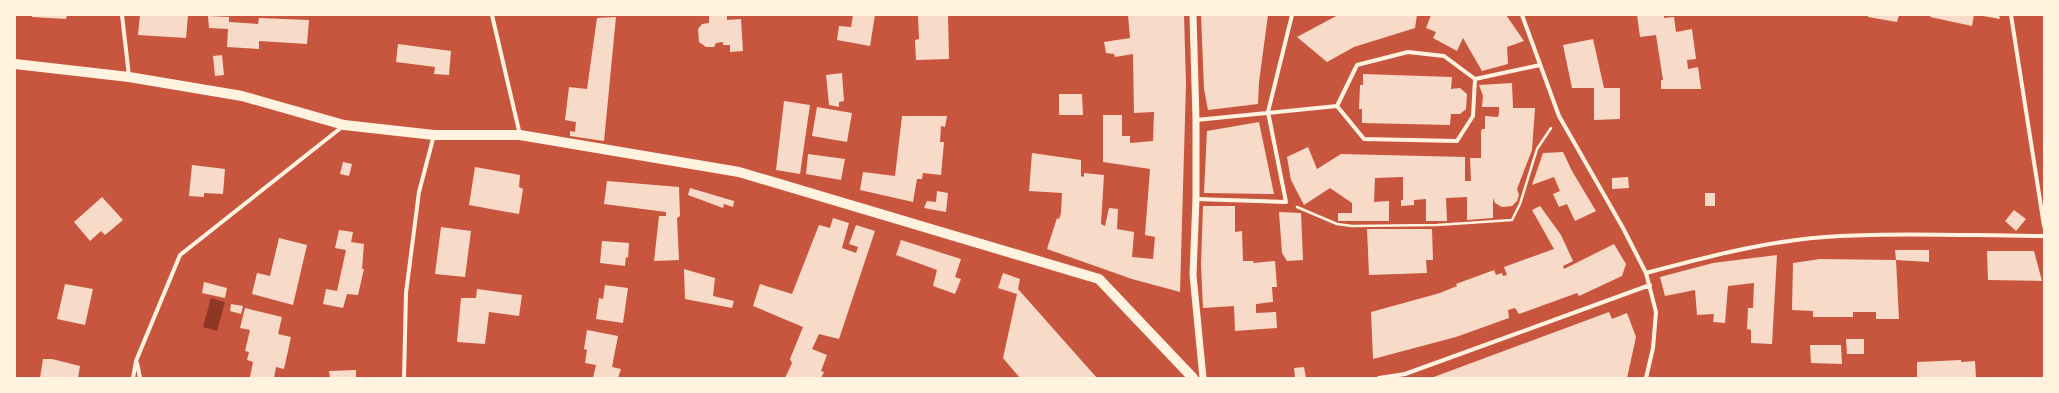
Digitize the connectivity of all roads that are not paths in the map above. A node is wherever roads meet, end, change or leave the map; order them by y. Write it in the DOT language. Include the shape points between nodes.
graph roads {
  1 [pos="122,15"];
  2 [pos="492,15"];
  3 [pos="1193,15"];
  4 [pos="1292,15"];
  5 [pos="1522,15"];
  6 [pos="2011,15"];
  7 [pos="15,64"];
  8 [pos="1540,65"];
  9 [pos="129,78"];
  10 [pos="1475,79"];
  11 [pos="1337,106"];
  12 [pos="1268,112"];
  13 [pos="1196,120"];
  14 [pos="344,125"];
  15 [pos="434,134"];
  16 [pos="520,135"];
  17 [pos="1196,199"];
  18 [pos="2044,226"];
  19 [pos="2044,236"];
  20 [pos="1646,273"];
  21 [pos="1650,285"];
  22 [pos="136,361"];
  23 [pos="133,378"];
  24 [pos="140,378"];
  25 [pos="404,378"];
  26 [pos="1193,378"];
  27 [pos="1203,378"];
  28 [pos="1379,378"];
  29 [pos="1646,378"];
  1 -- 9 [label="street"];
  2 -- 16 [label="street"];
  3 -- 13 [label="street"];
  4 -- 12 [label="street"];
  5 -- 8 [label="street"];
  6 -- 18 [label="street"];
  7 -- 9 [label="main road"];
  8 -- 10 [label="street"];
  8 -- 20 [label="street" via="1559,116"];
  9 -- 14 [label="main road" via="242,96"];
  10 -- 11 [label="street" via="1444,56 1408,52 1357,65"];
  10 -- 11 [label="street" via="1473,116 1458,141 1364,139"];
  11 -- 12 [label="street"];
  12 -- 13 [label="street"];
  12 -- 17 [label="street" via="1286,202"];
  13 -- 17 [label="street"];
  14 -- 15 [label="main road"];
  14 -- 22 [label="street" via="180,255"];
  15 -- 16 [label="main road"];
  15 -- 25 [label="street" via="419,192 406,293"];
  16 -- 26 [label="main road" via="739,172 1100,279"];
  17 -- 27 [label="street" via="1193,275"];
  19 -- 20 [label="street" via="1840,236 1770,243"];
  20 -- 21 [label="street"];
  21 -- 28 [label="street" via="1405,374"];
  21 -- 29 [label="street" via="1656,312 1653,348"];
  22 -- 23 [label="street"];
  22 -- 24 [label="street"];
}
